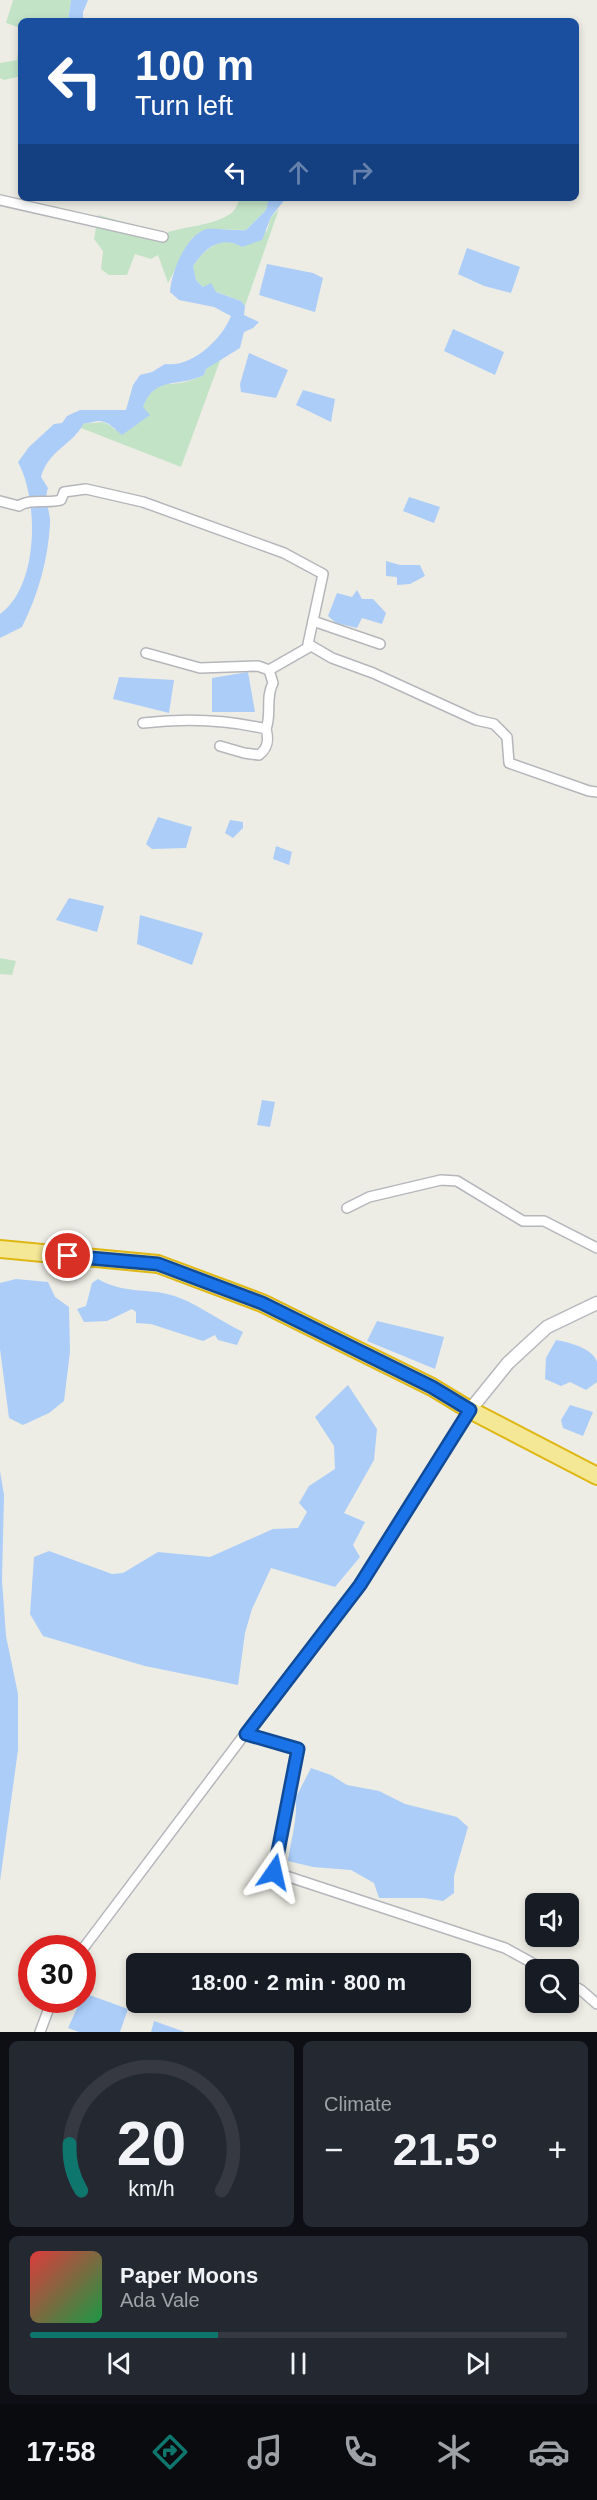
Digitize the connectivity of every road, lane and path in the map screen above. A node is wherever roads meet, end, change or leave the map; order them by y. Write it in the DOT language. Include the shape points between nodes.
graph roads {
  1 [pos="0,200"];
  2 [pos="163,237"];
  3 [pos="0,501"];
  4 [pos="313,621"];
  5 [pos="380,644"];
  6 [pos="311,646"];
  7 [pos="146,653"];
  8 [pos="269,670"];
  9 [pos="143,723"];
  10 [pos="266,729"];
  11 [pos="220,746"];
  12 [pos="597,792"];
  13 [pos="347,1208"];
  14 [pos="597,1248"];
  15 [pos="0,1249"];
  16 [pos="597,1303"];
  17 [pos="470,1410"];
  18 [pos="597,1476"];
  19 [pos="246,1734"];
  20 [pos="93,1935"];
  21 [pos="525,1959"];
  22 [pos="579,1989"];
  23 [pos="597,2004"];
  24 [pos="47,2013"];
  25 [pos="40,2032"];
  1 -- 2 [label="street"];
  3 -- 4 [label="street" via="19,506 25,501 50,503 61,500 64,492 86,489 143,502 284,553 323,574"];
  4 -- 5 [label="street"];
  4 -- 6 [label="street" via="308,644"];
  6 -- 8 [label="street"];
  6 -- 12 [label="street" via="476,720 494,724 507,738 509,764"];
  7 -- 8 [label="street" via="200,668 258,666"];
  8 -- 10 [label="street" via="273,682 268,692 270,717"];
  9 -- 10 [label="street" via="221,720"];
  10 -- 11 [label="street" via="266,750 259,755"];
  13 -- 14 [label="street" via="369,1197 441,1180 457,1181 523,1221 544,1221"];
  15 -- 17 [label="highway" via="158,1264 262,1303 432,1387"];
  16 -- 17 [label="main road" via="547,1327 508,1363"];
  17 -- 18 [label="highway"];
  17 -- 19 [label="street" via="360,1585"];
  19 -- 20 [label="street"];
  19 -- 21 [label="street" via="298,1749 274,1872 505,1948"];
  22 -- 23 [label="street"];
  24 -- 25 [label="street"];
}
